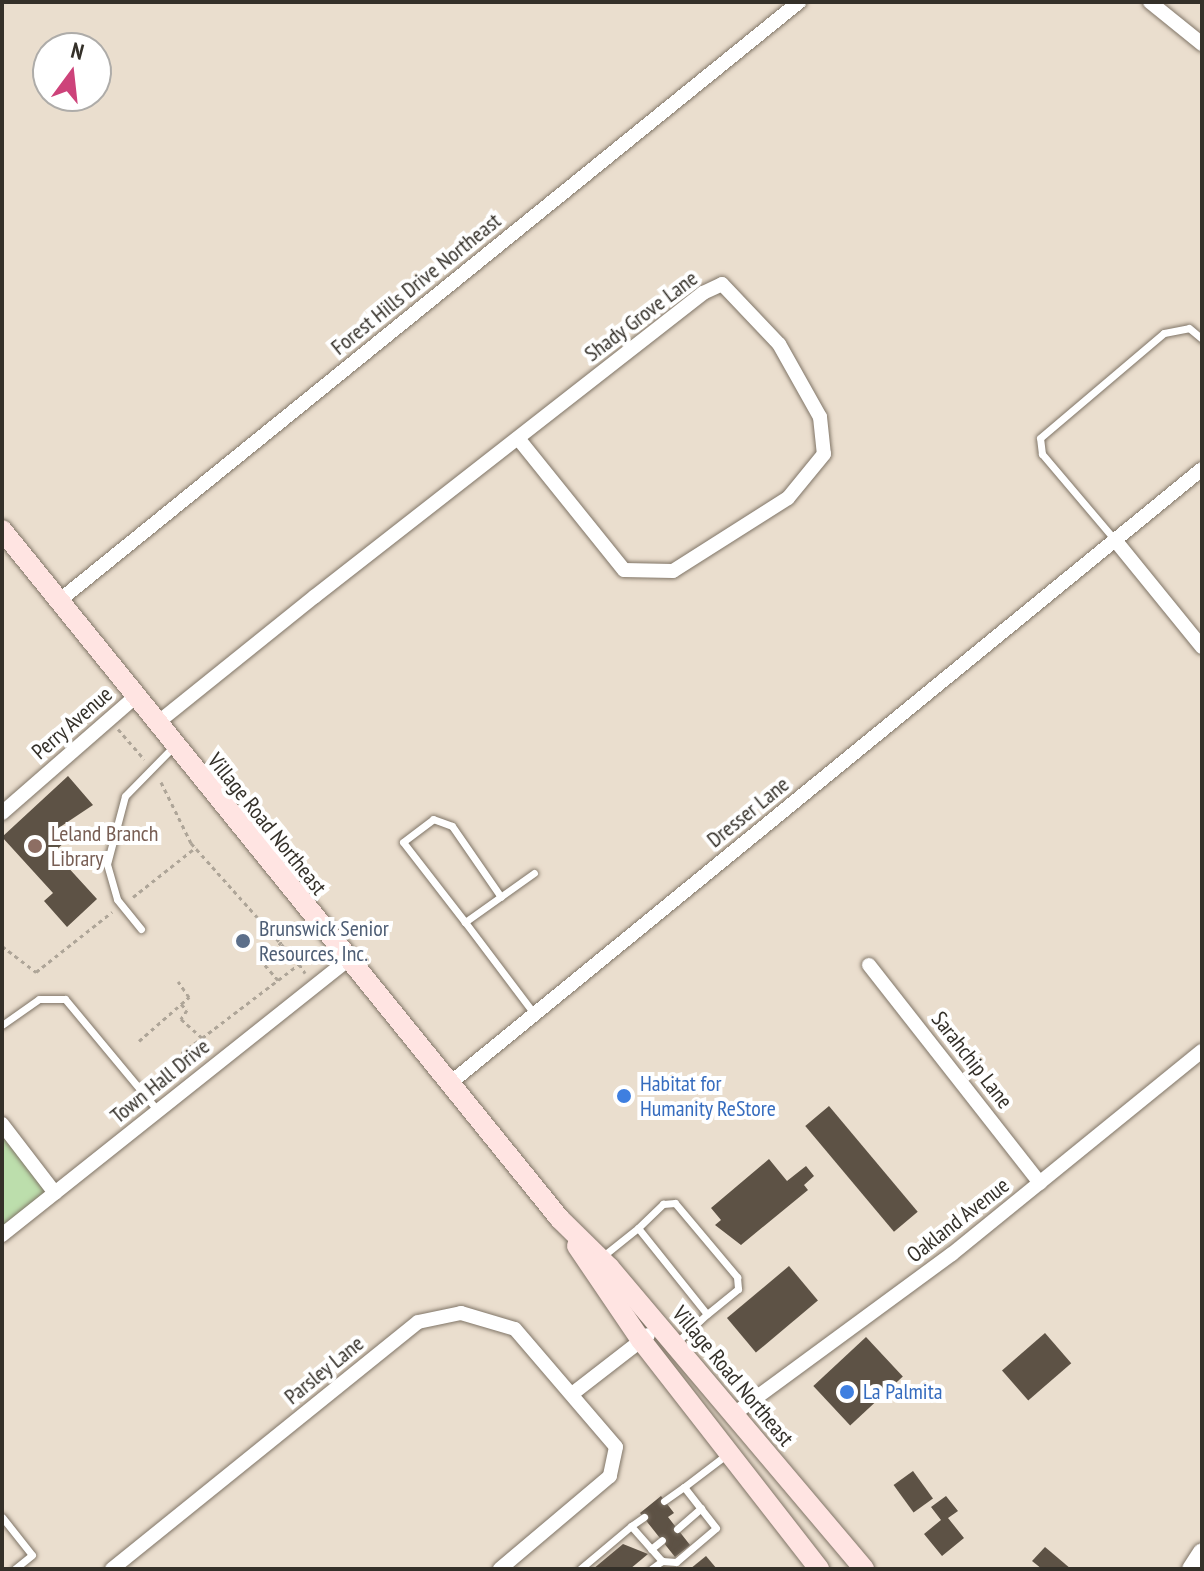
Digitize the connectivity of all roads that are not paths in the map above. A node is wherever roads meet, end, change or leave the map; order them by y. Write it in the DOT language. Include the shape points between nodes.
graph roads {
  1 [pos="799,2"];
  2 [pos="1150,2"];
  3 [pos="1202,44"];
  4 [pos="1202,339"];
  5 [pos="518,438"];
  6 [pos="1202,469"];
  7 [pos="2,530"];
  8 [pos="1115,540"];
  9 [pos="60,600"];
  10 [pos="1202,647"];
  11 [pos="134,698"];
  12 [pos="156,724"];
  13 [pos="174,746"];
  14 [pos="2,813"];
  15 [pos="534,873"];
  16 [pos="501,897"];
  17 [pos="465,922"];
  18 [pos="141,929"];
  19 [pos="346,961"];
  20 [pos="869,965"];
  21 [pos="535,1015"];
  22 [pos="2,1025"];
  23 [pos="1202,1051"];
  24 [pos="449,1084"];
  25 [pos="158,1111"];
  26 [pos="2,1124"];
  27 [pos="1040,1183"];
  28 [pos="55,1193"];
  29 [pos="560,1219"];
  30 [pos="638,1228"];
  31 [pos="2,1235"];
  32 [pos="600,1258"];
  33 [pos="707,1314"];
  34 [pos="660,1326"];
  35 [pos="641,1340"];
  36 [pos="676,1344"];
  37 [pos="572,1394"];
  38 [pos="734,1414"];
  39 [pos="728,1454"];
  40 [pos="684,1487"];
  41 [pos="664,1501"];
  42 [pos="701,1508"];
  43 [pos="2,1517"];
  44 [pos="644,1517"];
  45 [pos="631,1526"];
  46 [pos="677,1529"];
  47 [pos="662,1540"];
  48 [pos="651,1549"];
  49 [pos="1202,1552"];
  50 [pos="662,1561"];
  51 [pos="15,1569"];
  52 [pos="112,1569"];
  53 [pos="500,1569"];
  54 [pos="580,1569"];
  55 [pos="651,1569"];
  56 [pos="819,1569"];
  57 [pos="864,1569"];
  58 [pos="1191,1569"];
  1 -- 9 [label="street, Forest Hills Drive Northeast"];
  2 -- 3 [label="street"];
  4 -- 8 [label="lane" via="1189,328 1164,333 1040,438 1042,454"];
  5 -- 5 [label="street, Shady Grove Lane" via="722,284 779,344 820,417 824,454 788,498 673,571 624,570"];
  5 -- 12 [label="street, Shady Grove Lane"];
  6 -- 8 [label="street, Dresser Lane"];
  7 -- 9 [label="main road, Village Road Northeast"];
  8 -- 10 [label="street"];
  8 -- 21 [label="street, Dresser Lane"];
  9 -- 11 [label="main road, Village Road Northeast"];
  11 -- 12 [label="main road, Village Road Northeast"];
  11 -- 14 [label="street, Perry Avenue"];
  12 -- 13 [label="main road, Village Road Northeast"];
  13 -- 18 [label="lane" via="125,796 107,864 117,899"];
  13 -- 19 [label="main road, Village Road Northeast"];
  15 -- 16 [label="lane"];
  16 -- 17 [label="lane"];
  16 -- 17 [label="lane" via="452,826 433,819 403,842"];
  17 -- 21 [label="lane"];
  19 -- 24 [label="main road, Village Road Northeast"];
  19 -- 25 [label="street, Town Hall Drive"];
  20 -- 27 [label="street, Sarahchip Lane"];
  21 -- 24 [label="street, Dresser Lane"];
  22 -- 25 [label="lane" via="39,999 65,999"];
  23 -- 27 [label="street, Oakland Avenue"];
  24 -- 29 [label="main road, Village Road Northeast"];
  25 -- 28 [label="street, Town Hall Drive"];
  26 -- 28 [label="street"];
  27 -- 38 [label="street, Oakland Avenue"];
  28 -- 31 [label="street, Town Hall Drive"];
  29 -- 32 [label="main road, Village Road Northeast"];
  29 -- 35 [label="main road, Village Road Northeast"];
  30 -- 32 [label="lane"];
  30 -- 33 [label="lane"];
  30 -- 33 [label="lane" via="663,1204 675,1203 737,1277 738,1289"];
  32 -- 34 [label="main road, Village Road Northeast"];
  33 -- 36 [label="lane"];
  34 -- 35 [label="street"];
  34 -- 36 [label="main road, Village Road Northeast"];
  35 -- 37 [label="street"];
  35 -- 39 [label="main road, Village Road Northeast"];
  36 -- 38 [label="main road, Village Road Northeast"];
  37 -- 52 [label="street, Parsley Lane" via="515,1329 461,1313 418,1322"];
  37 -- 53 [label="street, Parsley Lane" via="616,1447 610,1476"];
  38 -- 57 [label="main road, Village Road Northeast"];
  39 -- 40 [label="lane"];
  39 -- 56 [label="main road, Village Road Northeast"];
  40 -- 41 [label="lane"];
  40 -- 42 [label="lane"];
  42 -- 46 [label="lane"];
  42 -- 50 [label="lane" via="716,1528 676,1562"];
  43 -- 51 [label="lane" via="32,1555"];
  44 -- 45 [label="lane"];
  45 -- 48 [label="lane"];
  45 -- 54 [label="lane" via="599,1559"];
  47 -- 48 [label="lane"];
  48 -- 50 [label="lane"];
  49 -- 58 [label="street"];
  50 -- 55 [label="lane"];
}
